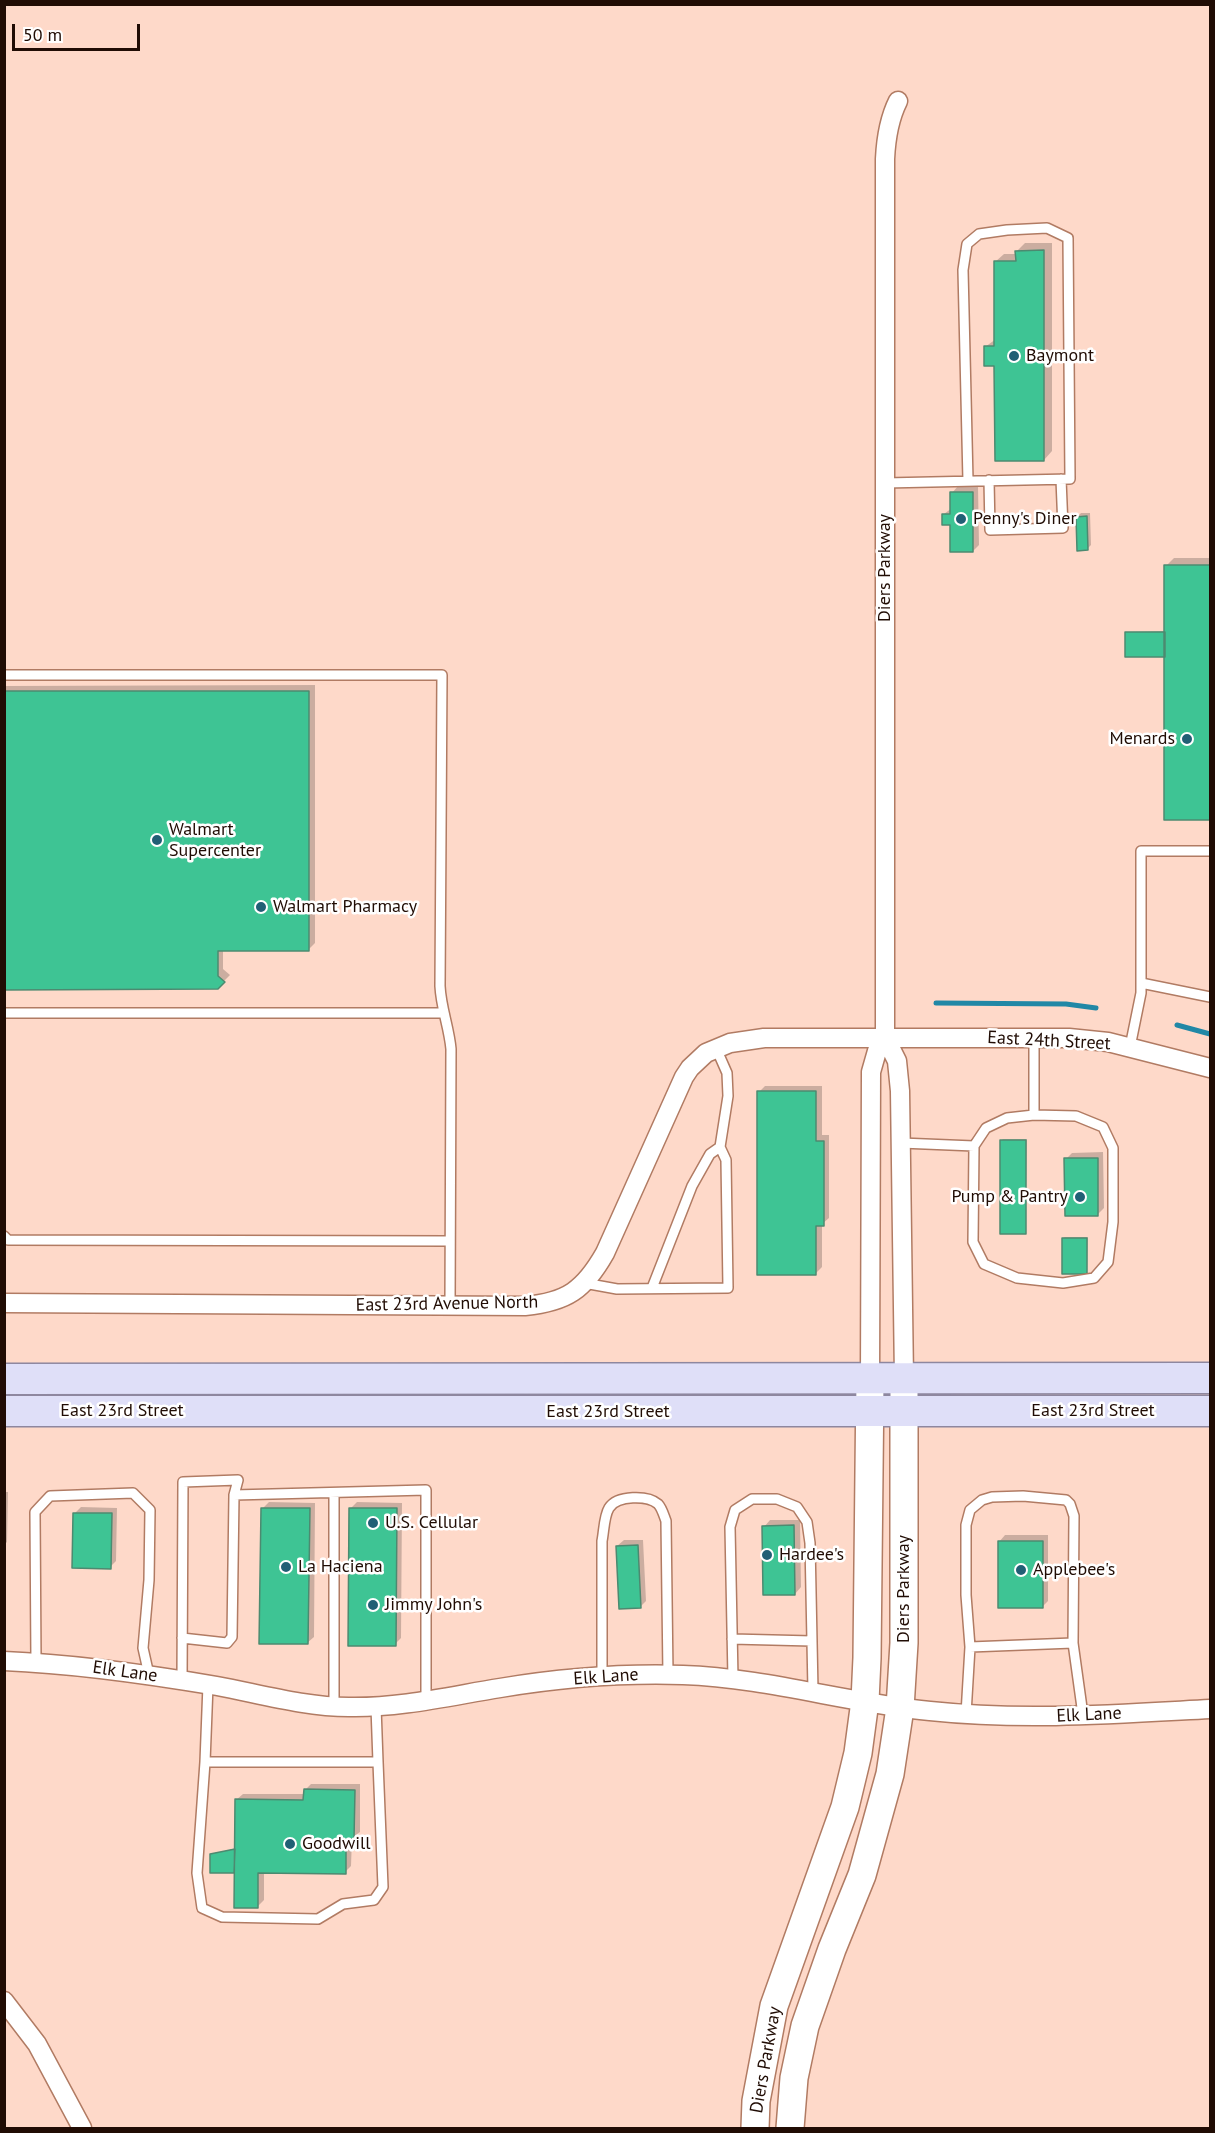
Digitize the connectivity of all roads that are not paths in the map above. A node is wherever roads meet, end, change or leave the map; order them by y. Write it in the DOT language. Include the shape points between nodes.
graph roads {
  1 [pos="898,101"];
  2 [pos="1061,479"];
  3 [pos="989,480"];
  4 [pos="968,481"];
  5 [pos="885,483"];
  6 [pos="4,675"];
  7 [pos="1210,851"];
  8 [pos="1141,983"];
  9 [pos="1210,998"];
  10 [pos="4,1013"];
  11 [pos="443,1014"];
  12 [pos="885,1037"];
  13 [pos="1034,1038"];
  14 [pos="1130,1047"];
  15 [pos="716,1048"];
  16 [pos="1210,1068"];
  17 [pos="1034,1114"];
  18 [pos="901,1143"];
  19 [pos="974,1146"];
  20 [pos="720,1147"];
  21 [pos="4,1236"];
  22 [pos="450,1241"];
  23 [pos="584,1283"];
  24 [pos="652,1288"];
  25 [pos="4,1303"];
  26 [pos="450,1305"];
  27 [pos="1210,1378"];
  28 [pos="4,1379"];
  29 [pos="870,1379"];
  30 [pos="904,1379"];
  31 [pos="4,1411"];
  32 [pos="869,1411"];
  33 [pos="905,1411"];
  34 [pos="1210,1411"];
  35 [pos="334,1493"];
  36 [pos="234,1495"];
  37 [pos="182,1638"];
  38 [pos="732,1640"];
  39 [pos="812,1641"];
  40 [pos="1072,1643"];
  41 [pos="970,1647"];
  42 [pos="4,1661"];
  43 [pos="36,1663"];
  44 [pos="149,1675"];
  45 [pos="668,1675"];
  46 [pos="602,1677"];
  47 [pos="733,1679"];
  48 [pos="182,1680"];
  49 [pos="208,1685"];
  50 [pos="813,1691"];
  51 [pos="426,1701"];
  52 [pos="865,1701"];
  53 [pos="334,1706"];
  54 [pos="376,1707"];
  55 [pos="900,1708"];
  56 [pos="1210,1708"];
  57 [pos="966,1714"];
  58 [pos="1083,1715"];
  59 [pos="205,1762"];
  60 [pos="378,1762"];
  61 [pos="4,2001"];
  62 [pos="82,2128"];
  63 [pos="755,2128"];
  64 [pos="790,2128"];
  1 -- 5 [label="street, Diers Parkway" via="886,138 885,159"];
  2 -- 3 [label="lane"];
  2 -- 3 [label="lane" via="1063,528 990,530"];
  2 -- 4 [label="lane" via="1070,479 1068,238 1047,228 979,234 967,244 963,270"];
  3 -- 4 [label="lane"];
  4 -- 5 [label="lane"];
  5 -- 12 [label="street, Diers Parkway"];
  6 -- 11 [label="lane" via="442,675"];
  7 -- 8 [label="lane" via="1141,851"];
  8 -- 9 [label="lane"];
  8 -- 14 [label="lane" via="1140,1007"];
  10 -- 11 [label="lane"];
  11 -- 22 [label="lane" via="451,1049"];
  12 -- 13 [label="street, East 24th Street"];
  12 -- 15 [label="street, East 23rd Avenue North" via="764,1038"];
  12 -- 18 [label="street, Diers Parkway" via="899,1069"];
  12 -- 29 [label="street, Diers Parkway" via="871,1072"];
  13 -- 14 [label="street, East 24th Street" via="1085,1039"];
  13 -- 17 [label="lane"];
  14 -- 16 [label="street, East 24th Street"];
  15 -- 20 [label="lane" via="727,1073 729,1096"];
  15 -- 23 [label="street, East 23rd Avenue North" via="698,1060 684,1077 605,1253"];
  17 -- 19 [label="lane" via="1007,1118 986,1128"];
  17 -- 19 [label="lane" via="1076,1116 1103,1127 1113,1148 1113,1222 1108,1262 1094,1278 1063,1283 1017,1278 984,1264 973,1242"];
  18 -- 19 [label="lane"];
  18 -- 30 [label="street, Diers Parkway"];
  20 -- 24 [label="lane" via="710,1154 692,1186"];
  20 -- 24 [label="lane" via="726,1160 728,1288"];
  21 -- 22 [label="lane" via="8,1240"];
  22 -- 26 [label="lane"];
  23 -- 24 [label="lane"];
  23 -- 26 [label="street, East 23rd Avenue North" via="563,1299 540,1305"];
  25 -- 26 [label="street, East 23rd Avenue North"];
  27 -- 30 [label="main road, East 23rd Street"];
  28 -- 29 [label="main road, East 23rd Street"];
  29 -- 30 [label="main road, East 23rd Street"];
  29 -- 32 [label="main road, Diers Parkway"];
  30 -- 33 [label="main road, Diers Parkway"];
  31 -- 32 [label="main road, East 23rd Street"];
  32 -- 33 [label="main road, East 23rd Street"];
  32 -- 52 [label="main road, Diers Parkway"];
  33 -- 34 [label="main road, East 23rd Street"];
  33 -- 55 [label="main road, Diers Parkway"];
  35 -- 36 [label="lane"];
  35 -- 51 [label="lane" via="426,1490"];
  35 -- 53 [label="lane"];
  36 -- 37 [label="lane" via="232,1637 227,1643"];
  36 -- 37 [label="lane" via="238,1480 183,1482"];
  37 -- 48 [label="lane"];
  38 -- 39 [label="lane"];
  38 -- 39 [label="lane" via="730,1527 735,1510 752,1499 777,1498 797,1507 807,1522"];
  38 -- 47 [label="lane"];
  39 -- 50 [label="lane"];
  40 -- 41 [label="lane"];
  40 -- 41 [label="lane" via="1074,1515 1070,1504 1065,1500 1006,1496 982,1500 968,1517 966,1595"];
  40 -- 58 [label="lane"];
  41 -- 57 [label="lane"];
  42 -- 43 [label="street, Elk Lane"];
  43 -- 44 [label="street, Elk Lane"];
  43 -- 44 [label="lane" via="35,1512 50,1496 133,1493 150,1510 143,1648"];
  44 -- 48 [label="street, Elk Lane"];
  45 -- 46 [label="street, Elk Lane"];
  45 -- 46 [label="lane" via="666,1521 660,1505 632,1498 609,1508 602,1541"];
  45 -- 47 [label="street, Elk Lane"];
  46 -- 51 [label="street, Elk Lane" via="519,1685"];
  47 -- 50 [label="street, Elk Lane"];
  48 -- 49 [label="street, Elk Lane"];
  49 -- 53 [label="street, Elk Lane"];
  49 -- 59 [label="lane"];
  50 -- 52 [label="street, Elk Lane"];
  51 -- 54 [label="street, Elk Lane"];
  52 -- 55 [label="street, Elk Lane"];
  52 -- 63 [label="main road, Diers Parkway" via="845,1807 774,2006 756,2101"];
  53 -- 54 [label="street, Elk Lane"];
  54 -- 60 [label="lane"];
  55 -- 57 [label="street, Elk Lane"];
  55 -- 64 [label="main road, Diers Parkway" via="879,1820 805,2026 794,2078"];
  56 -- 58 [label="street, Elk Lane"];
  57 -- 58 [label="street, Elk Lane"];
  59 -- 60 [label="lane"];
  59 -- 60 [label="lane" via="197,1873 202,1908 222,1917 318,1919 343,1904 374,1900 383,1887"];
  61 -- 62 [label="street" via="37,2044"];
}
